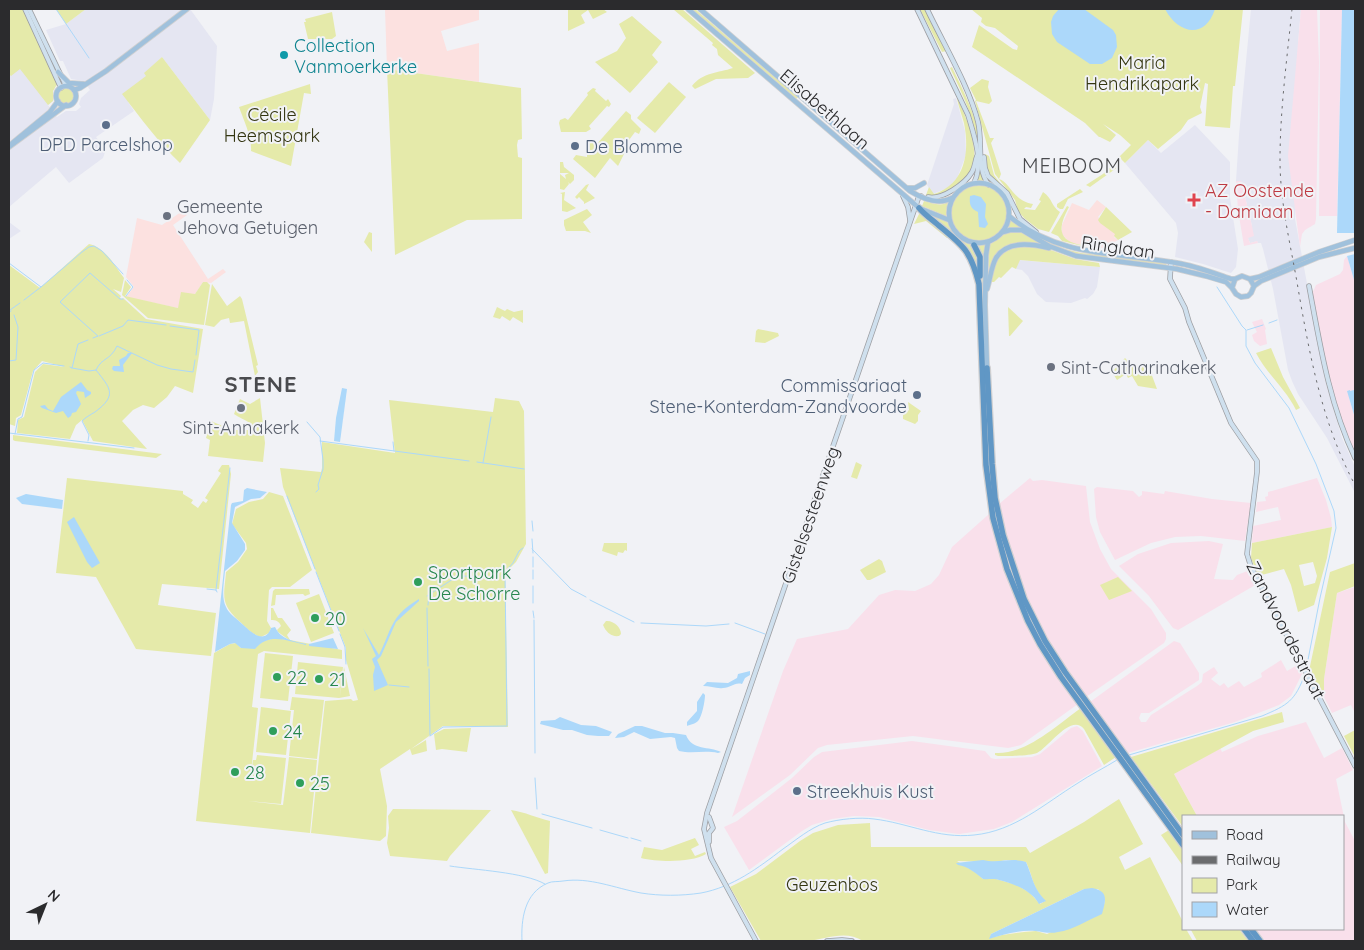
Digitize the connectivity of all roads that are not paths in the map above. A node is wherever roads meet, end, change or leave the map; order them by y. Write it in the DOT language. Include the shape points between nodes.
graph roads {
  1 [pos="24,9"];
  2 [pos="30,9"];
  3 [pos="187,9"];
  4 [pos="688,9"];
  5 [pos="700,9"];
  6 [pos="917,9"];
  7 [pos="927,9"];
  8 [pos="58,72"];
  9 [pos="100,75"];
  10 [pos="88,83"];
  11 [pos="63,87"];
  12 [pos="75,92"];
  13 [pos="62,103"];
  14 [pos="981,141"];
  15 [pos="9,147"];
  16 [pos="977,156"];
  17 [pos="924,183"];
  18 [pos="974,183"];
  19 [pos="989,185"];
  20 [pos="906,188"];
  21 [pos="902,194"];
  22 [pos="919,196"];
  23 [pos="952,198"];
  24 [pos="918,207"];
  25 [pos="1009,216"];
  26 [pos="949,220"];
  27 [pos="911,221"];
  28 [pos="1003,232"];
  29 [pos="1038,234"];
  30 [pos="1355,240"];
  31 [pos="988,242"];
  32 [pos="973,244"];
  33 [pos="1355,248"];
  34 [pos="1059,251"];
  35 [pos="1171,262"];
  36 [pos="1170,268"];
  37 [pos="1235,279"];
  38 [pos="1250,279"];
  39 [pos="979,284"];
  40 [pos="1254,286"];
  41 [pos="1309,286"];
  42 [pos="1232,288"];
  43 [pos="986,296"];
  44 [pos="987,368"];
  45 [pos="1355,458"];
  46 [pos="1355,766"];
  47 [pos="708,825"];
  48 [pos="707,832"];
  49 [pos="1182,834"];
  50 [pos="1182,844"];
  51 [pos="1245,930"];
  52 [pos="1252,930"];
  53 [pos="756,941"];
  54 [pos="827,941"];
  55 [pos="852,941"];
  56 [pos="1253,941"];
  57 [pos="1260,941"];
  1 -- 11 [label="main road"];
  2 -- 8 [label="main road"];
  3 -- 9 [label="main road"];
  4 -- 21 [label="main road, Elisabethlaan"];
  5 -- 20 [label="main road, Elisabethlaan"];
  6 -- 16 [label="main road" via="965,106"];
  7 -- 14 [label="main road" via="970,99"];
  8 -- 10 [label="main road" via="69,82"];
  8 -- 11 [label="main road"];
  9 -- 10 [label="main road"];
  9 -- 12 [label="main road"];
  10 -- 12 [label="main road"];
  11 -- 12 [label="main road"];
  11 -- 13 [label="main road" via="57,94"];
  12 -- 13 [label="main road" via="74,101"];
  13 -- 15 [label="main road"];
  13 -- 15 [label="main road" via="47,120"];
  14 -- 19 [label="main road" via="982,174"];
  14 -- 29 [label="main road" via="988,176 1007,193 1018,216"];
  16 -- 18 [label="main road"];
  16 -- 22 [label="main road" via="970,176 948,193 936,198"];
  17 -- 20 [label="main road" via="916,188"];
  18 -- 19 [label="main road"];
  18 -- 23 [label="main road" via="959,190"];
  19 -- 25 [label="main road" via="1008,203"];
  20 -- 22 [label="main road, Elisabethlaan"];
  21 -- 24 [label="main road, Elisabethlaan"];
  21 -- 27 [label="main road"];
  22 -- 23 [label="main road, Elisabethlaan" via="940,202"];
  22 -- 24 [label="main road"];
  23 -- 26 [label="main road"];
  24 -- 26 [label="main road, Elisabethlaan"];
  24 -- 27 [label="main road, Gistelsesteenweg"];
  24 -- 39 [label="highway" via="964,247 974,264"];
  25 -- 28 [label="main road"];
  25 -- 29 [label="main road, Ringlaan"];
  26 -- 32 [label="main road" via="955,232"];
  27 -- 47 [label="main road, Gistelsesteenweg" via="709,809"];
  28 -- 31 [label="main road"];
  28 -- 34 [label="main road, Ringlaan" via="1022,230"];
  29 -- 35 [label="main road, Ringlaan" via="1078,250"];
  30 -- 38 [label="main road"];
  31 -- 32 [label="main road"];
  31 -- 43 [label="main road"];
  32 -- 39 [label="highway" via="980,257"];
  33 -- 40 [label="main road" via="1319,257"];
  34 -- 36 [label="main road, Ringlaan" via="1087,258"];
  34 -- 43 [label="main road" via="1025,244 1005,250 995,260"];
  35 -- 36 [label="main road"];
  35 -- 37 [label="main road, Ringlaan" via="1196,266"];
  36 -- 42 [label="main road, Ringlaan" via="1226,282"];
  36 -- 46 [label="main road, Zandvoordestraat" via="1170,279 1231,423 1257,462 1248,560"];
  37 -- 38 [label="main road" via="1242,276"];
  37 -- 42 [label="main road"];
  38 -- 40 [label="main road"];
  39 -- 50 [label="highway" via="986,465 993,518 1018,600 1061,677"];
  40 -- 42 [label="main road" via="1244,297"];
  41 -- 45 [label="main road" via="1326,379"];
  43 -- 44 [label="main road"];
  44 -- 49 [label="highway" via="995,498 1003,535 1024,599 1045,641"];
  47 -- 48 [label="main road" via="704,828"];
  47 -- 48 [label="main road" via="712,830"];
  48 -- 53 [label="main road" via="714,864"];
  51 -- 56 [label="highway"];
  52 -- 57 [label="highway"];
  54 -- 55 [label="main road"];
}
